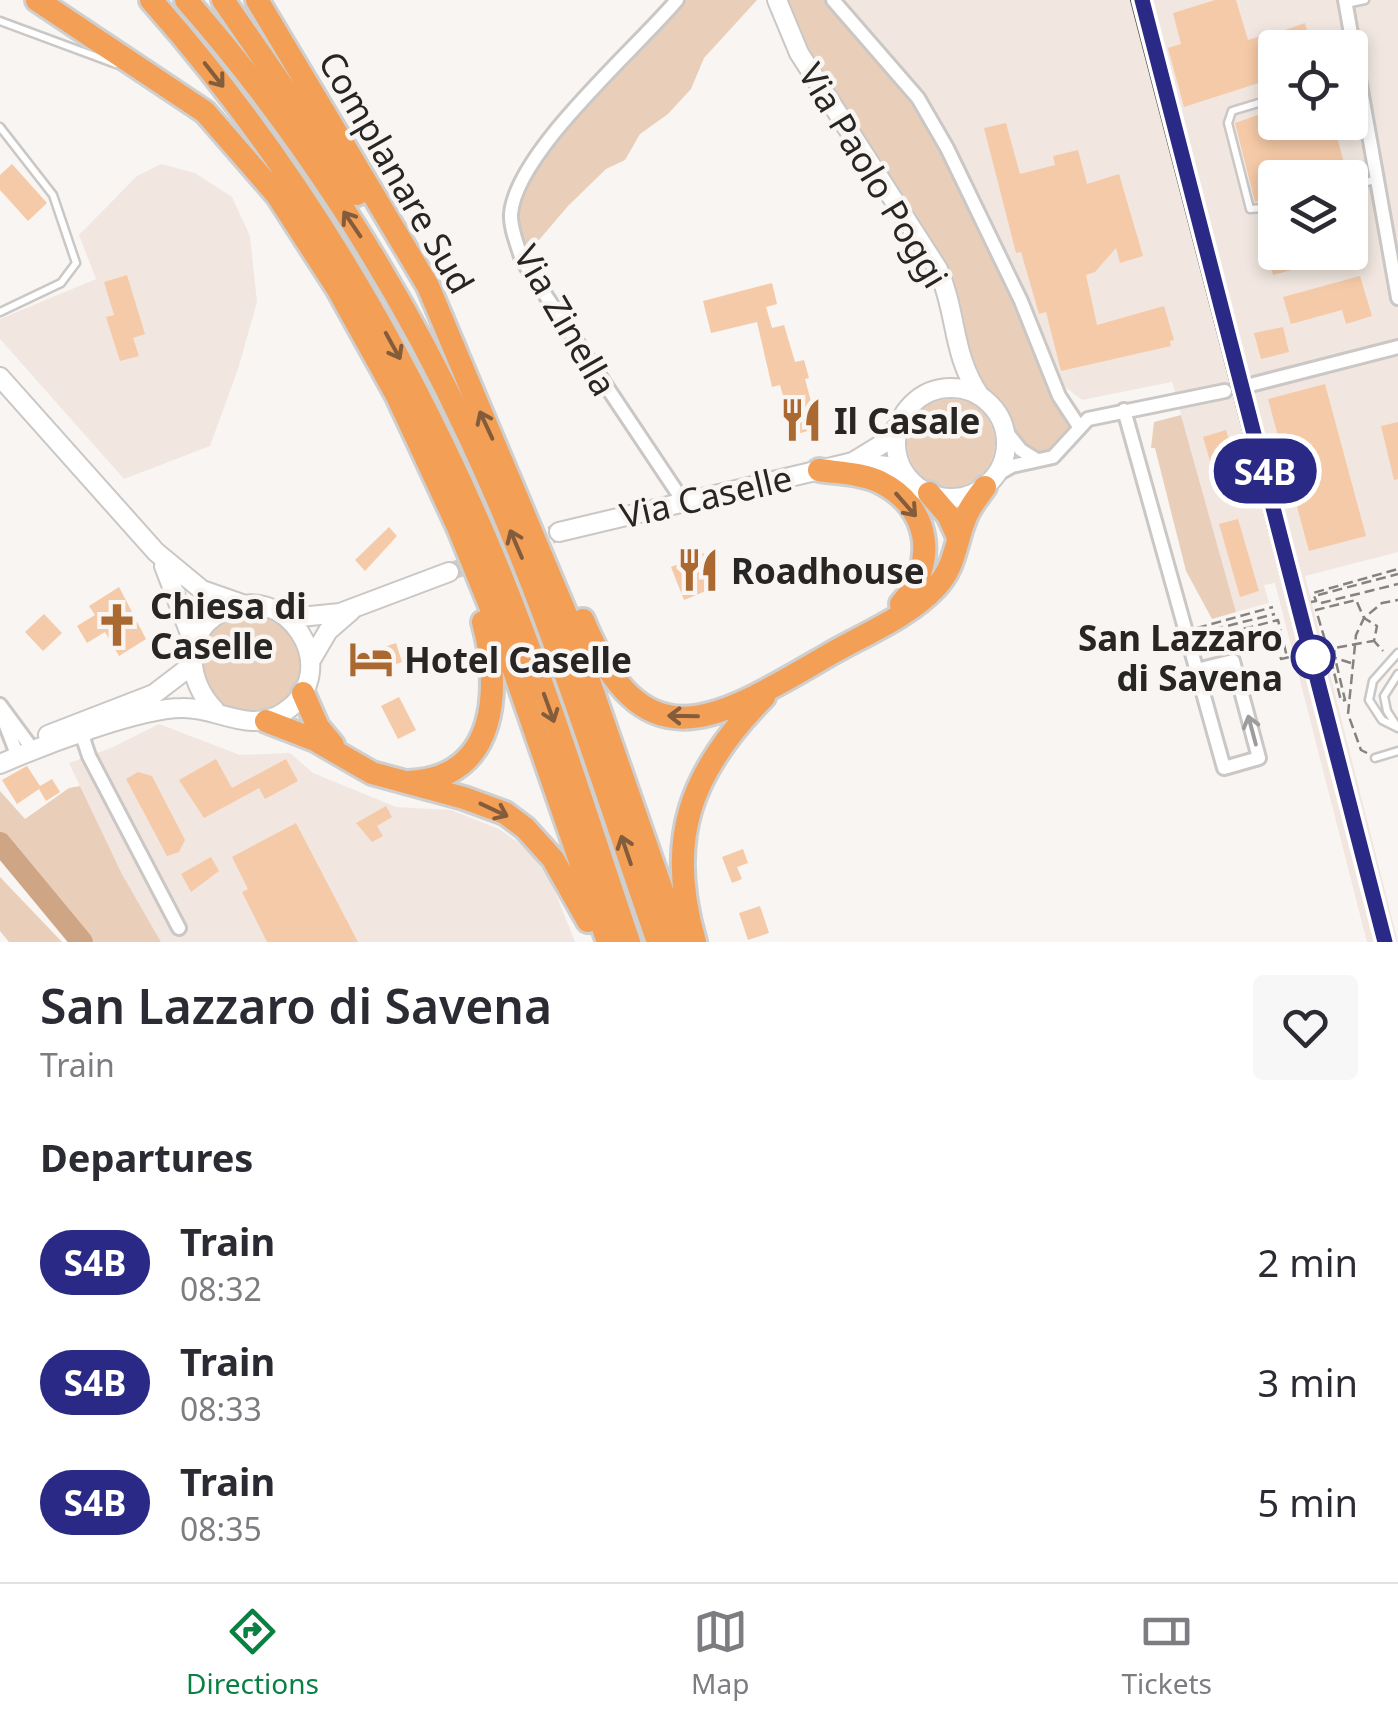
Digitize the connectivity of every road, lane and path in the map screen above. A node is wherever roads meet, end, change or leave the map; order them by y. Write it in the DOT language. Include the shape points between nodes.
graph roads {
  1 [pos="37,0"];
  2 [pos="152,0"];
  3 [pos="186,0"];
  4 [pos="223,0"];
  5 [pos="257,0"];
  6 [pos="677,0"];
  7 [pos="776,0"];
  8 [pos="833,0"];
  9 [pos="1364,0"];
  10 [pos="1346,2"];
  11 [pos="0,21"];
  12 [pos="1349,30"];
  13 [pos="159,80"];
  14 [pos="1258,103"];
  15 [pos="0,127"];
  16 [pos="1368,138"];
  17 [pos="1377,179"];
  18 [pos="1368,182"];
  19 [pos="1258,208"];
  20 [pos="1398,298"];
  21 [pos="0,312"];
  22 [pos="1398,347"];
  23 [pos="958,354"];
  24 [pos="0,377"];
  25 [pos="466,383"];
  26 [pos="1254,384"];
  27 [pos="1225,391"];
  28 [pos="928,392"];
  29 [pos="980,396"];
  30 [pos="1124,410"];
  31 [pos="1078,425"];
  32 [pos="898,426"];
  33 [pos="1005,430"];
  34 [pos="1037,460"];
  35 [pos="853,462"];
  36 [pos="819,470"];
  37 [pos="907,476"];
  38 [pos="991,481"];
  39 [pos="929,493"];
  40 [pos="683,501"];
  41 [pos="520,503"];
  42 [pos="458,527"];
  43 [pos="559,532"];
  44 [pos="958,537"];
  45 [pos="156,552"];
  46 [pos="1398,571"];
  47 [pos="450,572"];
  48 [pos="1398,584"];
  49 [pos="1318,595"];
  50 [pos="1398,600"];
  51 [pos="242,605"];
  52 [pos="1316,605"];
  53 [pos="355,608"];
  54 [pos="290,618"];
  55 [pos="1364,618"];
  56 [pos="876,627"];
  57 [pos="1197,628"];
  58 [pos="1274,628"];
  59 [pos="1194,641"];
  60 [pos="1356,641"];
  61 [pos="1374,641"];
  62 [pos="194,644"];
  63 [pos="1329,650"];
  64 [pos="1294,656"];
  65 [pos="1395,656"];
  66 [pos="1287,657"];
  67 [pos="1336,658"];
  68 [pos="310,660"];
  69 [pos="1327,664"];
  70 [pos="1354,664"];
  71 [pos="192,665"];
  72 [pos="1196,670"];
  73 [pos="1398,674"];
  74 [pos="774,687"];
  75 [pos="303,692"];
  76 [pos="0,708"];
  77 [pos="215,710"];
  78 [pos="94,716"];
  79 [pos="266,721"];
  80 [pos="1398,728"];
  81 [pos="84,734"];
  82 [pos="22,746"];
  83 [pos="1398,751"];
  84 [pos="342,755"];
  85 [pos="1375,758"];
  86 [pos="0,763"];
  87 [pos="401,782"];
  88 [pos="179,928"];
  89 [pos="597,942"];
  90 [pos="608,942"];
  91 [pos="630,942"];
  92 [pos="658,942"];
  93 [pos="680,942"];
  94 [pos="694,942"];
  1 -- 13 [label="highway"];
  2 -- 91 [label="highway, one-way" via="296,187 410,376 500,572"];
  92 -- 3 [label="highway, one-way" via="524,564 448,394 361,237"];
  4 -- 25 [label="highway" via="361,200"];
  5 -- 25 [label="highway, Complanare Sud" via="428,286"];
  6 -- 40 [label="street, Via Zinella" via="537,153 517,187 511,217 522,260"];
  7 -- 23 [label="main road, Via Paolo Poggi" via="799,53 938,269"];
  8 -- 31 [label="street" via="918,98 947,148"];
  9 -- 10 [label="lane"];
  10 -- 12 [label="street"];
  11 -- 13 [label="lane"];
  13 -- 42 [label="highway" via="205,112 309,243 366,338"];
  14 -- 19 [label="lane" via="1232,110 1228,123 1250,209"];
  15 -- 21 [label="lane" via="54,195 76,263 61,284"];
  16 -- 17 [label="street"];
  17 -- 18 [label="lane"];
  17 -- 20 [label="street"];
  22 -- 26 [label="street"];
  23 -- 28 [label="main road, Via Caselle"];
  23 -- 29 [label="main road"];
  24 -- 45 [label="main road"];
  41 -- 25 [label="highway, one-way"];
  27 -- 30 [label="street"];
  28 -- 29 [label="main road" via="954,387"];
  28 -- 32 [label="main road, Via Caselle"];
  29 -- 33 [label="main road"];
  30 -- 31 [label="street"];
  30 -- 59 [label="street"];
  31 -- 34 [label="street" via="1060,452"];
  32 -- 35 [label="main road, Via Caselle"];
  32 -- 37 [label="main road" via="898,459"];
  33 -- 34 [label="street"];
  33 -- 38 [label="main road" via="1006,454"];
  34 -- 38 [label="street"];
  35 -- 36 [label="main road, Via Caselle"];
  35 -- 37 [label="main road, Via Caselle"];
  36 -- 40 [label="main road, Via Caselle"];
  36 -- 56 [label="highway, one-way" via="881,483 923,528 920,577"];
  37 -- 39 [label="main road, Via Caselle"];
  38 -- 39 [label="main road" via="970,495"];
  38 -- 44 [label="highway"];
  39 -- 44 [label="highway"];
  40 -- 43 [label="main road, Via Caselle"];
  74 -- 41 [label="highway, one-way" via="700,717 662,716 638,705 608,674 546,533"];
  41 -- 93 [label="highway"];
  42 -- 87 [label="highway" via="490,646 493,708 462,761 431,778"];
  42 -- 90 [label="highway"];
  44 -- 56 [label="highway" via="954,561 934,590"];
  45 -- 51 [label="main road" via="202,590"];
  45 -- 62 [label="main road"];
  46 -- 49 [label="path"];
  46 -- 52 [label="path" via="1314,593"];
  47 -- 53 [label="main road"];
  48 -- 52 [label="path"];
  50 -- 55 [label="path"];
  51 -- 54 [label="main road" via="268,606"];
  51 -- 62 [label="main road" via="215,616"];
  52 -- 55 [label="path" via="1356,600"];
  52 -- 63 [label="path"];
  53 -- 54 [label="main road"];
  53 -- 68 [label="main road" via="328,631"];
  54 -- 68 [label="main road"];
  55 -- 60 [label="path"];
  55 -- 61 [label="path" via="1377,626"];
  56 -- 74 [label="highway"];
  57 -- 59 [label="path" via="1270,608 1272,615 1199,633"];
  58 -- 66 [label="path" via="1281,659"];
  59 -- 66 [label="path" via="1278,620"];
  59 -- 72 [label="street"];
  60 -- 61 [label="path"];
  60 -- 63 [label="path"];
  60 -- 70 [label="path"];
  61 -- 65 [label="path"];
  62 -- 71 [label="main road"];
  63 -- 67 [label="path"];
  64 -- 66 [label="path"];
  65 -- 80 [label="lane" via="1373,681 1370,700 1375,714"];
  67 -- 69 [label="path" via="1346,700"];
  67 -- 70 [label="path"];
  68 -- 75 [label="main road"];
  70 -- 85 [label="path" via="1348,714 1361,750"];
  71 -- 77 [label="main road" via="197,687"];
  71 -- 78 [label="main road" via="164,688"];
  72 -- 72 [label="street, one-way" via="1224,768 1259,758 1233,660"];
  73 -- 80 [label="lane" via="1384,696"];
  74 -- 94 [label="highway" via="714,754 688,812 680,853"];
  75 -- 79 [label="main road" via="286,712"];
  75 -- 84 [label="highway" via="318,727"];
  76 -- 82 [label="street"];
  77 -- 79 [label="main road"];
  77 -- 81 [label="main road" via="166,709"];
  78 -- 81 [label="street"];
  78 -- 82 [label="main road"];
  79 -- 84 [label="highway"];
  81 -- 86 [label="main road"];
  81 -- 88 [label="street" via="89,756"];
  82 -- 86 [label="main road"];
  83 -- 85 [label="lane"];
  84 -- 87 [label="highway"];
  87 -- 89 [label="highway, one-way" via="489,806 524,828 568,881"];
}
